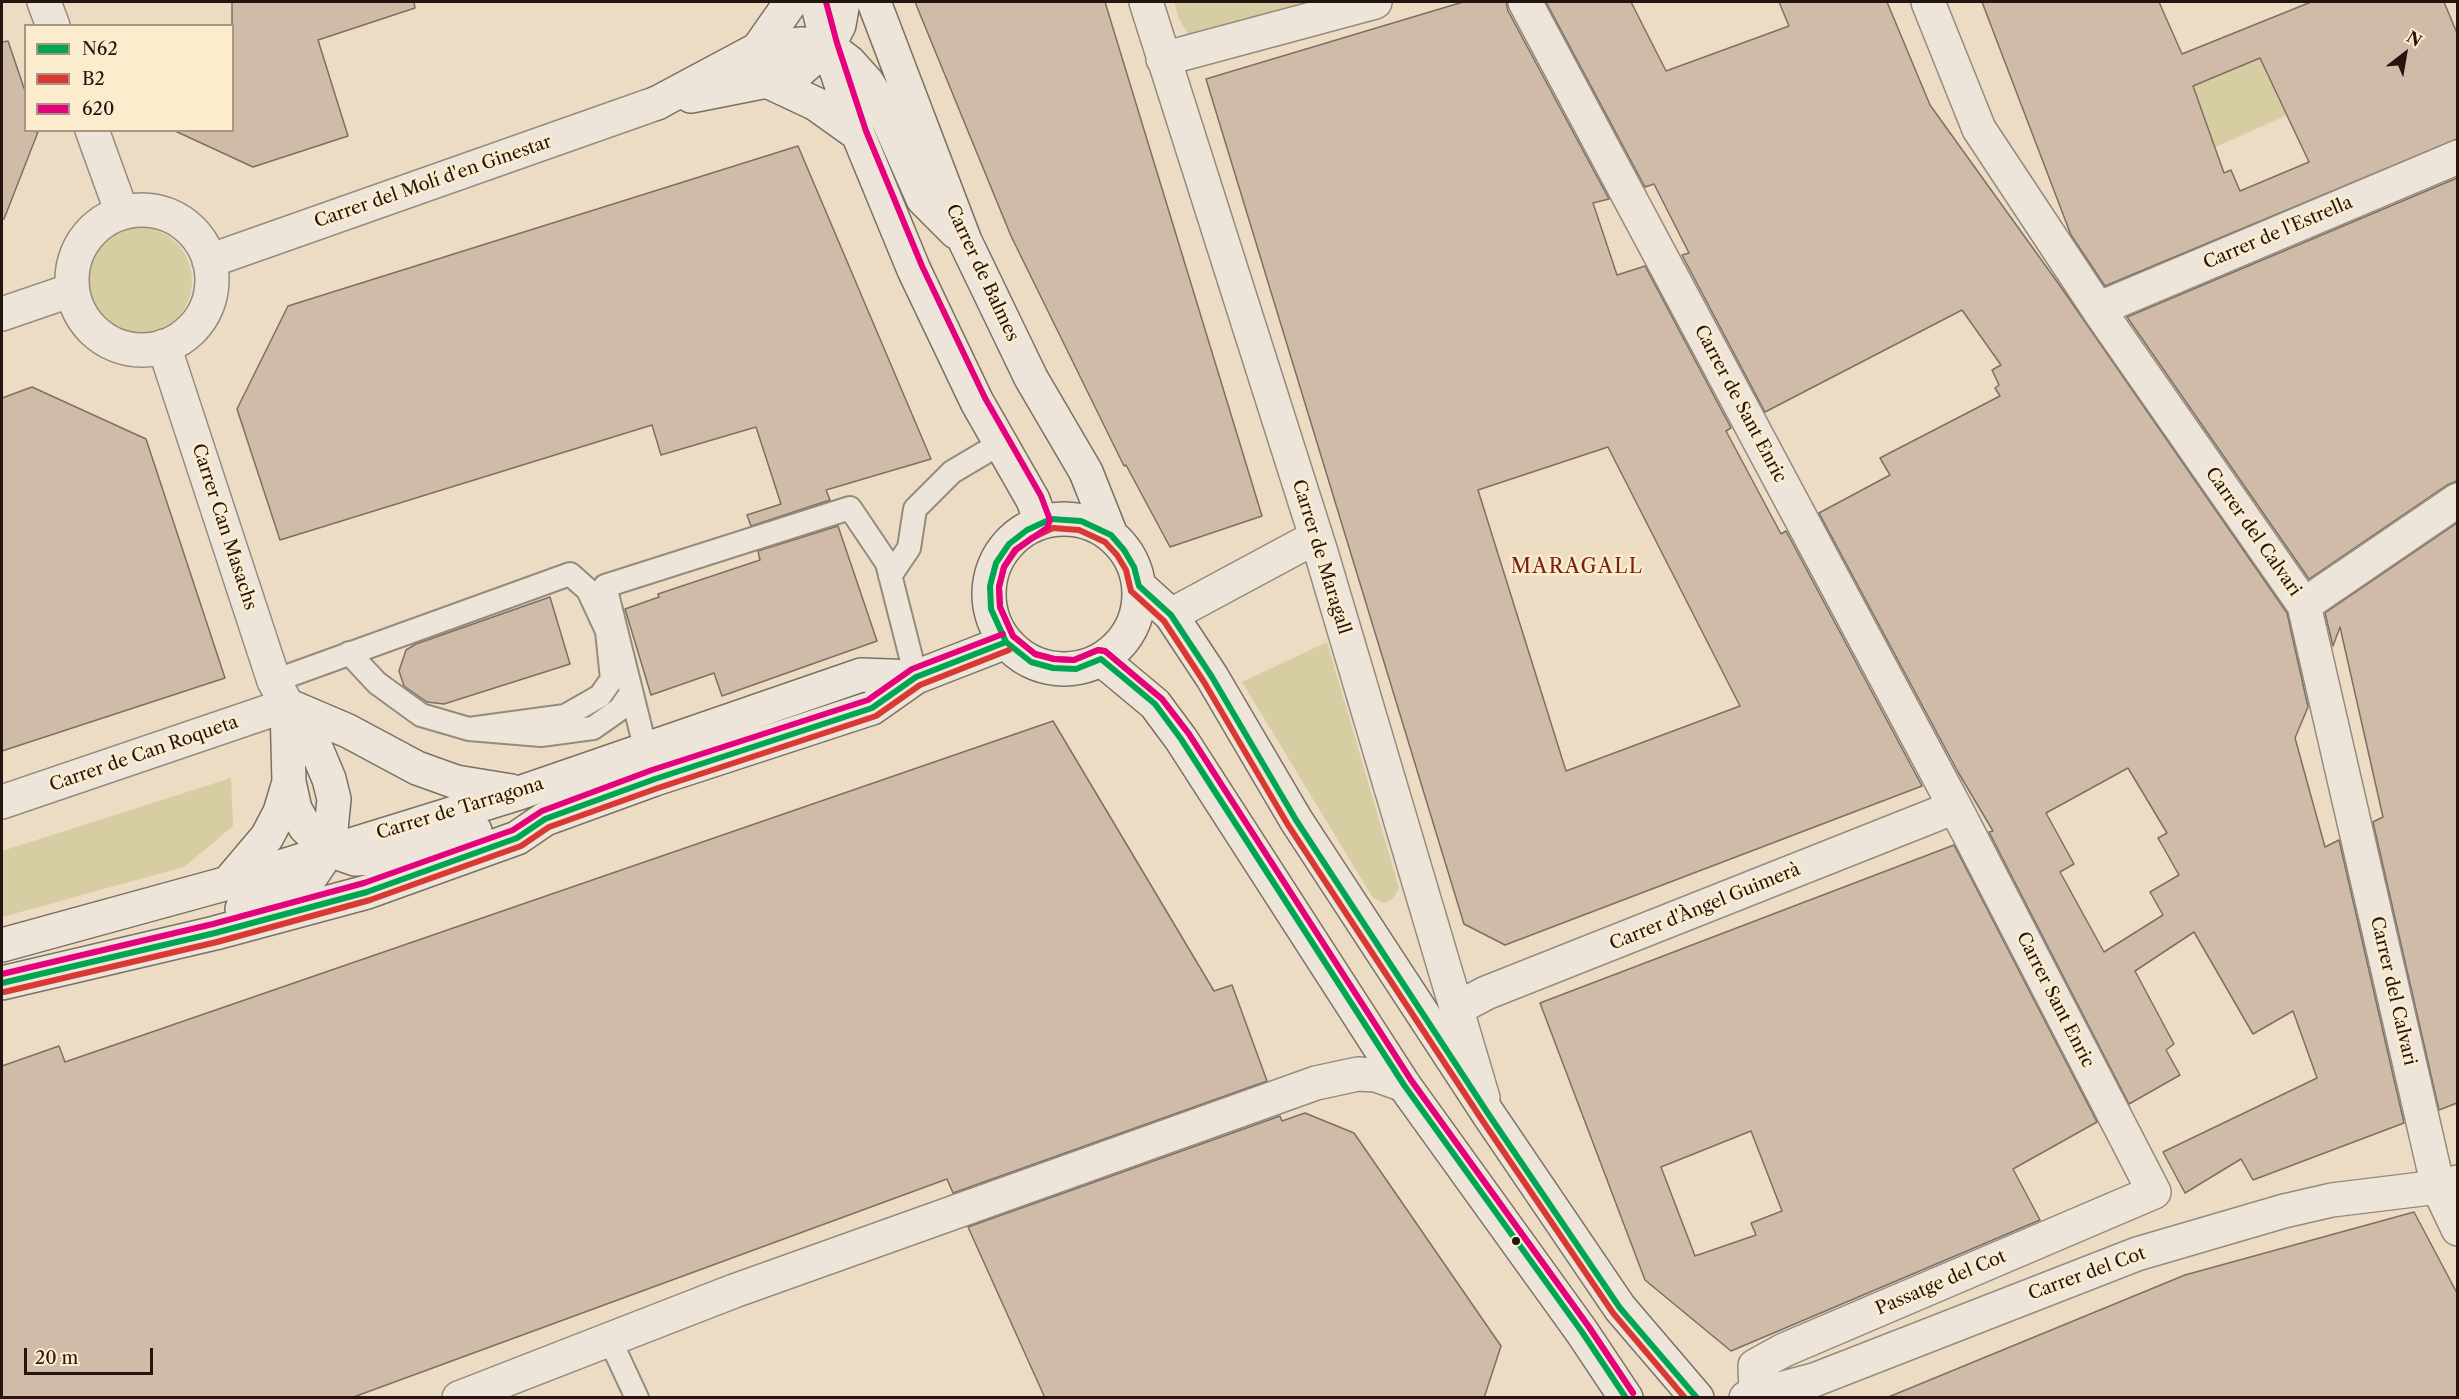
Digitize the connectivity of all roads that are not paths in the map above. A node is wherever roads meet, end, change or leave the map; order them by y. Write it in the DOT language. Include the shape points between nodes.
graph roads {
  1 [pos="44,2"];
  2 [pos="791,2"];
  3 [pos="817,2"];
  4 [pos="843,2"];
  5 [pos="874,2"];
  6 [pos="1146,2"];
  7 [pos="1374,2"];
  8 [pos="1525,2"];
  9 [pos="1928,2"];
  10 [pos="51,24"];
  11 [pos="828,46"];
  12 [pos="758,49"];
  13 [pos="1163,59"];
  14 [pos="766,81"];
  15 [pos="657,103"];
  16 [pos="93,132"];
  17 [pos="858,134"];
  18 [pos="2457,158"];
  19 [pos="122,213"];
  20 [pos="966,242"];
  21 [pos="209,261"];
  22 [pos="72,290"];
  23 [pos="2098,309"];
  24 [pos="2,314"];
  25 [pos="164,346"];
  26 [pos="1001,443"];
  27 [pos="2457,500"];
  28 [pos="1041,522"];
  29 [pos="1111,535"];
  30 [pos="1316,537"];
  31 [pos="890,576"];
  32 [pos="1139,586"];
  33 [pos="2304,605"];
  34 [pos="1171,615"];
  35 [pos="1006,642"];
  36 [pos="349,653"];
  37 [pos="1101,659"];
  38 [pos="916,677"];
  39 [pos="281,693"];
  40 [pos="631,693"];
  41 [pos="469,729"];
  42 [pos="643,748"];
  43 [pos="655,779"];
  44 [pos="289,782"];
  45 [pos="519,793"];
  46 [pos="2,802"];
  47 [pos="1956,807"];
  48 [pos="545,819"];
  49 [pos="329,850"];
  50 [pos="228,883"];
  51 [pos="2,945"];
  52 [pos="145,950"];
  53 [pos="2,983"];
  54 [pos="1456,1009"];
  55 [pos="1404,1085"];
  56 [pos="1489,1115"];
  57 [pos="2448,1184"];
  58 [pos="2154,1192"];
  59 [pos="2457,1228"];
  60 [pos="610,1340"];
  61 [pos="1751,1396"];
  62 [pos="459,1398"];
  63 [pos="637,1398"];
  64 [pos="1626,1398"];
  65 [pos="1697,1398"];
  1 -- 10 [label="street"];
  2 -- 12 [label="street"];
  3 -- 11 [label="street"];
  4 -- 11 [label="street" via="839,25"];
  5 -- 20 [label="street, Carrer de Balmes"];
  6 -- 13 [label="street, Carrer de Maragall"];
  7 -- 13 [label="street"];
  8 -- 47 [label="street, Carrer de Sant Enric"];
  9 -- 23 [label="street, Carrer del Calvari" via="1979,129"];
  11 -- 12 [label="street" via="802,44"];
  11 -- 14 [label="street" via="800,70"];
  11 -- 17 [label="street"];
  11 -- 20 [label="street" via="849,62 882,106 923,200"];
  12 -- 15 [label="street"];
  13 -- 30 [label="street, Carrer de Maragall"];
  14 -- 15 [label="street"];
  14 -- 17 [label="street" via="816,104"];
  15 -- 21 [label="street, Carrer del Molí d'en Ginestar"];
  16 -- 19 [label="street"];
  17 -- 26 [label="street" via="914,270 977,402"];
  18 -- 23 [label="street, Carrer de l'Estrella"];
  19 -- 21 [label="street" via="158,212 187,226 204,246"];
  19 -- 22 [label="street" via="88,236 72,272"];
  20 -- 29 [label="street, Carrer de Balmes" via="1031,378 1086,472"];
  21 -- 25 [label="street" via="212,275 204,313 178,341"];
  22 -- 24 [label="street"];
  22 -- 25 [label="street" via="80,312 96,333 111,343 132,350"];
  23 -- 33 [label="street, Carrer del Calvari"];
  25 -- 39 [label="street, Carrer Can Masachs"];
  26 -- 28 [label="street"];
  26 -- 31 [label="lane" via="952,472 915,509 909,548"];
  27 -- 33 [label="street"];
  28 -- 29 [label="street" via="1081,521"];
  28 -- 35 [label="street" via="1009,544 996,564 990,586 991,609"];
  29 -- 32 [label="street" via="1134,567"];
  30 -- 34 [label="street"];
  30 -- 54 [label="street, Carrer de Maragall"];
  31 -- 38 [label="lane"];
  31 -- 40 [label="lane" via="887,563 850,508 605,586"];
  32 -- 34 [label="street"];
  32 -- 37 [label="street" via="1131,630"];
  33 -- 57 [label="street, Carrer del Calvari"];
  34 -- 56 [label="street" via="1296,820"];
  35 -- 37 [label="street" via="1031,662 1053,668 1076,669"];
  35 -- 38 [label="street, Carrer de Tarragona"];
  36 -- 39 [label="lane"];
  36 -- 41 [label="lane" via="377,682 421,715"];
  36 -- 41 [label="lane" via="570,574 588,590 607,631 612,679 600,696 565,716"];
  37 -- 55 [label="street" via="1155,704 1181,739"];
  38 -- 42 [label="street, Carrer de Tarragona" via="861,675"];
  38 -- 43 [label="street, Carrer de Tarragona" via="872,708"];
  39 -- 44 [label="street"];
  39 -- 45 [label="street" via="417,768 456,782"];
  39 -- 46 [label="street, Carrer de Can Roqueta"];
  39 -- 49 [label="street" via="312,741 329,779 334,799"];
  40 -- 41 [label="lane" via="620,710 593,728 541,735"];
  40 -- 42 [label="lane"];
  42 -- 43 [label="lane"];
  42 -- 45 [label="street, Carrer de Tarragona"];
  43 -- 48 [label="street, Carrer de Tarragona"];
  44 -- 49 [label="street" via="295,809 305,827"];
  44 -- 50 [label="street" via="267,837"];
  45 -- 49 [label="street, Carrer de Tarragona"];
  47 -- 54 [label="street, Carrer d'Àngel Guimerà" via="1486,993"];
  47 -- 58 [label="street, Carrer Sant Enric"];
  48 -- 49 [label="street" via="513,819 388,857 355,859"];
  48 -- 52 [label="street, Carrer de Tarragona" via="517,838 368,892"];
  49 -- 50 [label="street, Carrer de Tarragona"];
  49 -- 52 [label="street" via="312,874 295,885"];
  50 -- 51 [label="street, Carrer de Tarragona"];
  52 -- 53 [label="street, Carrer de Tarragona"];
  54 -- 56 [label="street, Carrer de Maragall"];
  55 -- 60 [label="street" via="1358,1074 1316,1083 734,1291"];
  55 -- 64 [label="street"];
  56 -- 65 [label="street" via="1620,1308"];
  57 -- 59 [label="street, Carrer del Calvari"];
  57 -- 61 [label="street, Carrer del Cot" via="2332,1200 2210,1232 2091,1270 1814,1380"];
  58 -- 61 [label="street, Passatge del Cot" via="1784,1350 1755,1366"];
  60 -- 62 [label="street"];
  60 -- 63 [label="lane"];
}
